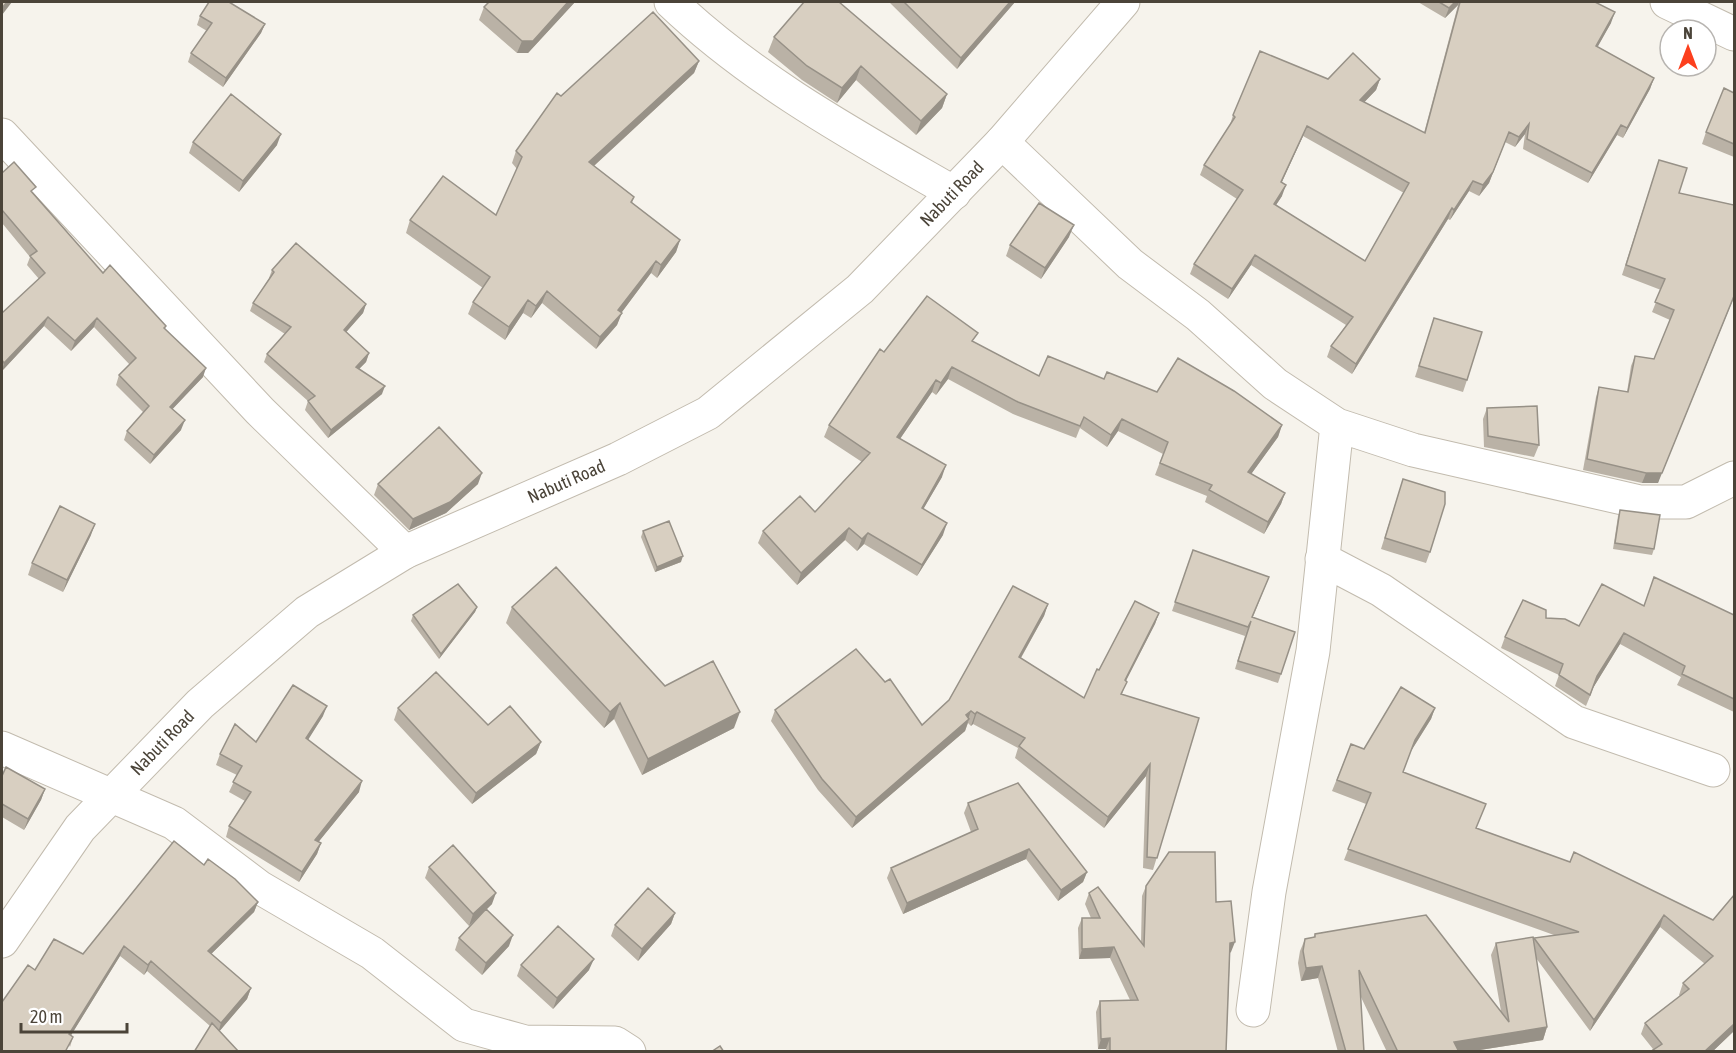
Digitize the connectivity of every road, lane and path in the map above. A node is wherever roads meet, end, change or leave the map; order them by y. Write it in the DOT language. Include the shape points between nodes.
graph roads {
  1 [pos="671,2"];
  2 [pos="1123,2"];
  3 [pos="1667,2"];
  4 [pos="1734,34"];
  5 [pos="2,135"];
  6 [pos="1002,142"];
  7 [pos="954,193"];
  8 [pos="1337,425"];
  9 [pos="1734,478"];
  10 [pos="405,552"];
  11 [pos="1322,560"];
  12 [pos="2,748"];
  13 [pos="1713,770"];
  14 [pos="111,796"];
  15 [pos="2,941"];
  16 [pos="1253,1010"];
  17 [pos="629,1052"];
  1 -- 7 [label="street" via="697,27 800,103"];
  2 -- 6 [label="street, Nabuti Road"];
  3 -- 4 [label="street"];
  5 -- 10 [label="street" via="260,411"];
  6 -- 7 [label="street, Nabuti Road"];
  6 -- 8 [label="street" via="1130,264 1198,315 1275,384"];
  7 -- 10 [label="street, Nabuti Road" via="860,289 708,413 618,459"];
  8 -- 9 [label="street" via="1413,450 1640,502 1686,502"];
  8 -- 11 [label="street"];
  10 -- 14 [label="street, Nabuti Road" via="307,612 200,705"];
  11 -- 13 [label="street" via="1381,590 1574,722"];
  11 -- 16 [label="street" via="1313,651 1269,892"];
  12 -- 14 [label="street"];
  14 -- 15 [label="street, Nabuti Road" via="80,828"];
  14 -- 17 [label="street" via="174,823 259,887 372,953 464,1025 525,1042 615,1043"];
}
